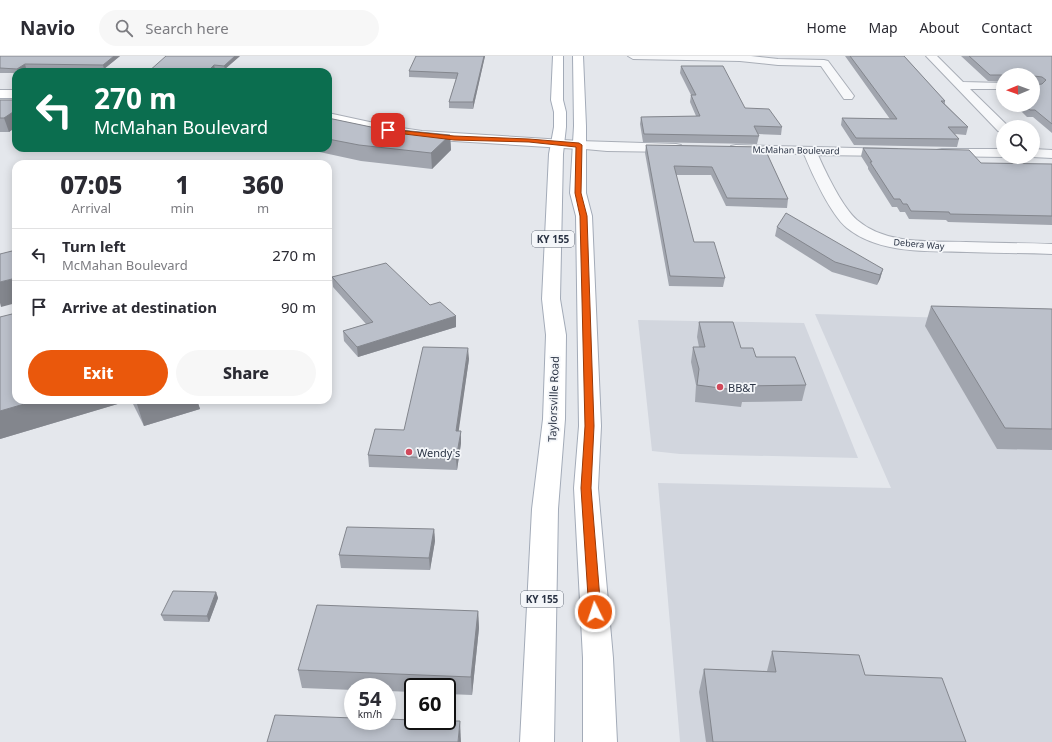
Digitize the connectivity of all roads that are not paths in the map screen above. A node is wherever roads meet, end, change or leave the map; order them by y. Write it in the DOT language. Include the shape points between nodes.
graph roads {
  1 [pos="558,56"];
  2 [pos="578,56"];
  3 [pos="633,56"];
  4 [pos="931,56"];
  5 [pos="681,57"];
  6 [pos="959,85"];
  7 [pos="996,86"];
  8 [pos="0,94"];
  9 [pos="12,94"];
  10 [pos="848,96"];
  11 [pos="332,118"];
  12 [pos="996,121"];
  13 [pos="557,143"];
  14 [pos="579,145"];
  15 [pos="689,148"];
  16 [pos="726,149"];
  17 [pos="810,151"];
  18 [pos="902,152"];
  19 [pos="926,152"];
  20 [pos="996,154"];
  21 [pos="1040,154"];
  22 [pos="1052,154"];
  23 [pos="1052,249"];
  24 [pos="537,742"];
  25 [pos="600,742"];
  1 -- 13 [label="main road, Taylorsville Road / KY 155" via="557,100 560,127"];
  2 -- 14 [label="main road, KY 155"];
  3 -- 5 [label="street"];
  4 -- 6 [label="street"];
  5 -- 10 [label="street" via="824,63"];
  6 -- 7 [label="street"];
  6 -- 12 [label="street"];
  8 -- 9 [label="main road"];
  11 -- 13 [label="main road" via="422,135"];
  13 -- 14 [label="main road"];
  13 -- 24 [label="main road, Taylorsville Road / KY 155" via="551,299 556,335 554,419 545,509"];
  14 -- 15 [label="street"];
  14 -- 25 [label="main road, KY 155" via="578,193 584,216 590,426 586,488 598,658"];
  16 -- 17 [label="street, McMahan Boulevard"];
  17 -- 18 [label="street, McMahan Boulevard"];
  17 -- 23 [label="street, Debera Way" via="847,220 874,236 905,244 928,246"];
  19 -- 20 [label="street"];
  21 -- 22 [label="street"];
}
